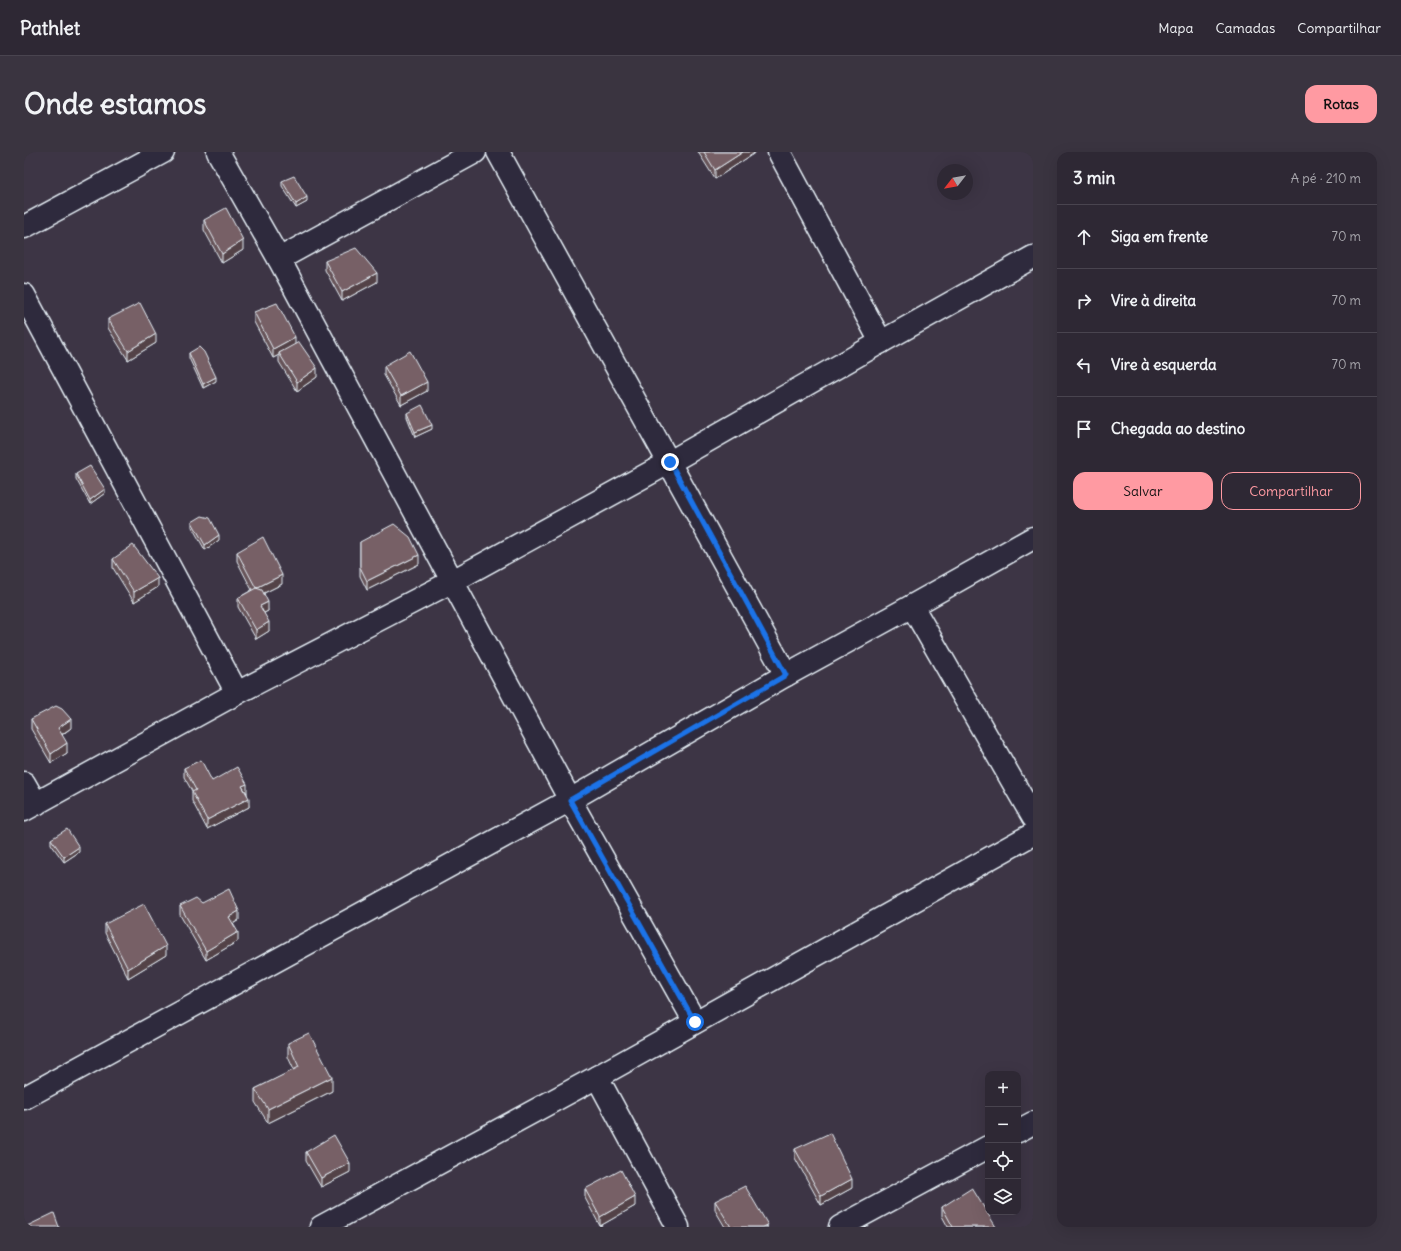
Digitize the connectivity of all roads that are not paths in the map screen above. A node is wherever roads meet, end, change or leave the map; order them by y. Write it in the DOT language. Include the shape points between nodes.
graph roads {
  1 [pos="163,152"];
  2 [pos="218,152"];
  3 [pos="475,152"];
  4 [pos="498,152"];
  5 [pos="779,152"];
  6 [pos="24,227"];
  7 [pos="1033,257"];
  8 [pos="280,259"];
  9 [pos="24,296"];
  10 [pos="881,342"];
  11 [pos="670,462"];
  12 [pos="1033,538"];
  13 [pos="453,581"];
  14 [pos="912,606"];
  15 [pos="786,675"];
  16 [pos="237,693"];
  17 [pos="24,783"];
  18 [pos="570,800"];
  19 [pos="30,807"];
  20 [pos="1033,818"];
  21 [pos="1033,834"];
  22 [pos="695,1022"];
  23 [pos="597,1077"];
  24 [pos="24,1098"];
  25 [pos="1033,1123"];
  26 [pos="1021,1129"];
  27 [pos="985,1149"];
  28 [pos="321,1227"];
  29 [pos="678,1227"];
  30 [pos="840,1227"];
  1 -- 6 [label="street"];
  2 -- 8 [label="street"];
  3 -- 8 [label="street"];
  4 -- 11 [label="street"];
  5 -- 10 [label="street"];
  7 -- 10 [label="street"];
  8 -- 13 [label="street"];
  9 -- 16 [label="street"];
  10 -- 11 [label="street"];
  11 -- 13 [label="street"];
  11 -- 15 [label="street"];
  12 -- 14 [label="street"];
  13 -- 16 [label="street"];
  13 -- 18 [label="street"];
  14 -- 15 [label="street"];
  14 -- 20 [label="street"];
  15 -- 18 [label="street"];
  16 -- 19 [label="street"];
  17 -- 19 [label="street"];
  18 -- 22 [label="street"];
  18 -- 24 [label="street"];
  21 -- 22 [label="street"];
  22 -- 23 [label="street"];
  23 -- 28 [label="street"];
  23 -- 29 [label="street"];
  25 -- 26 [label="street"];
  27 -- 30 [label="street"];
}
